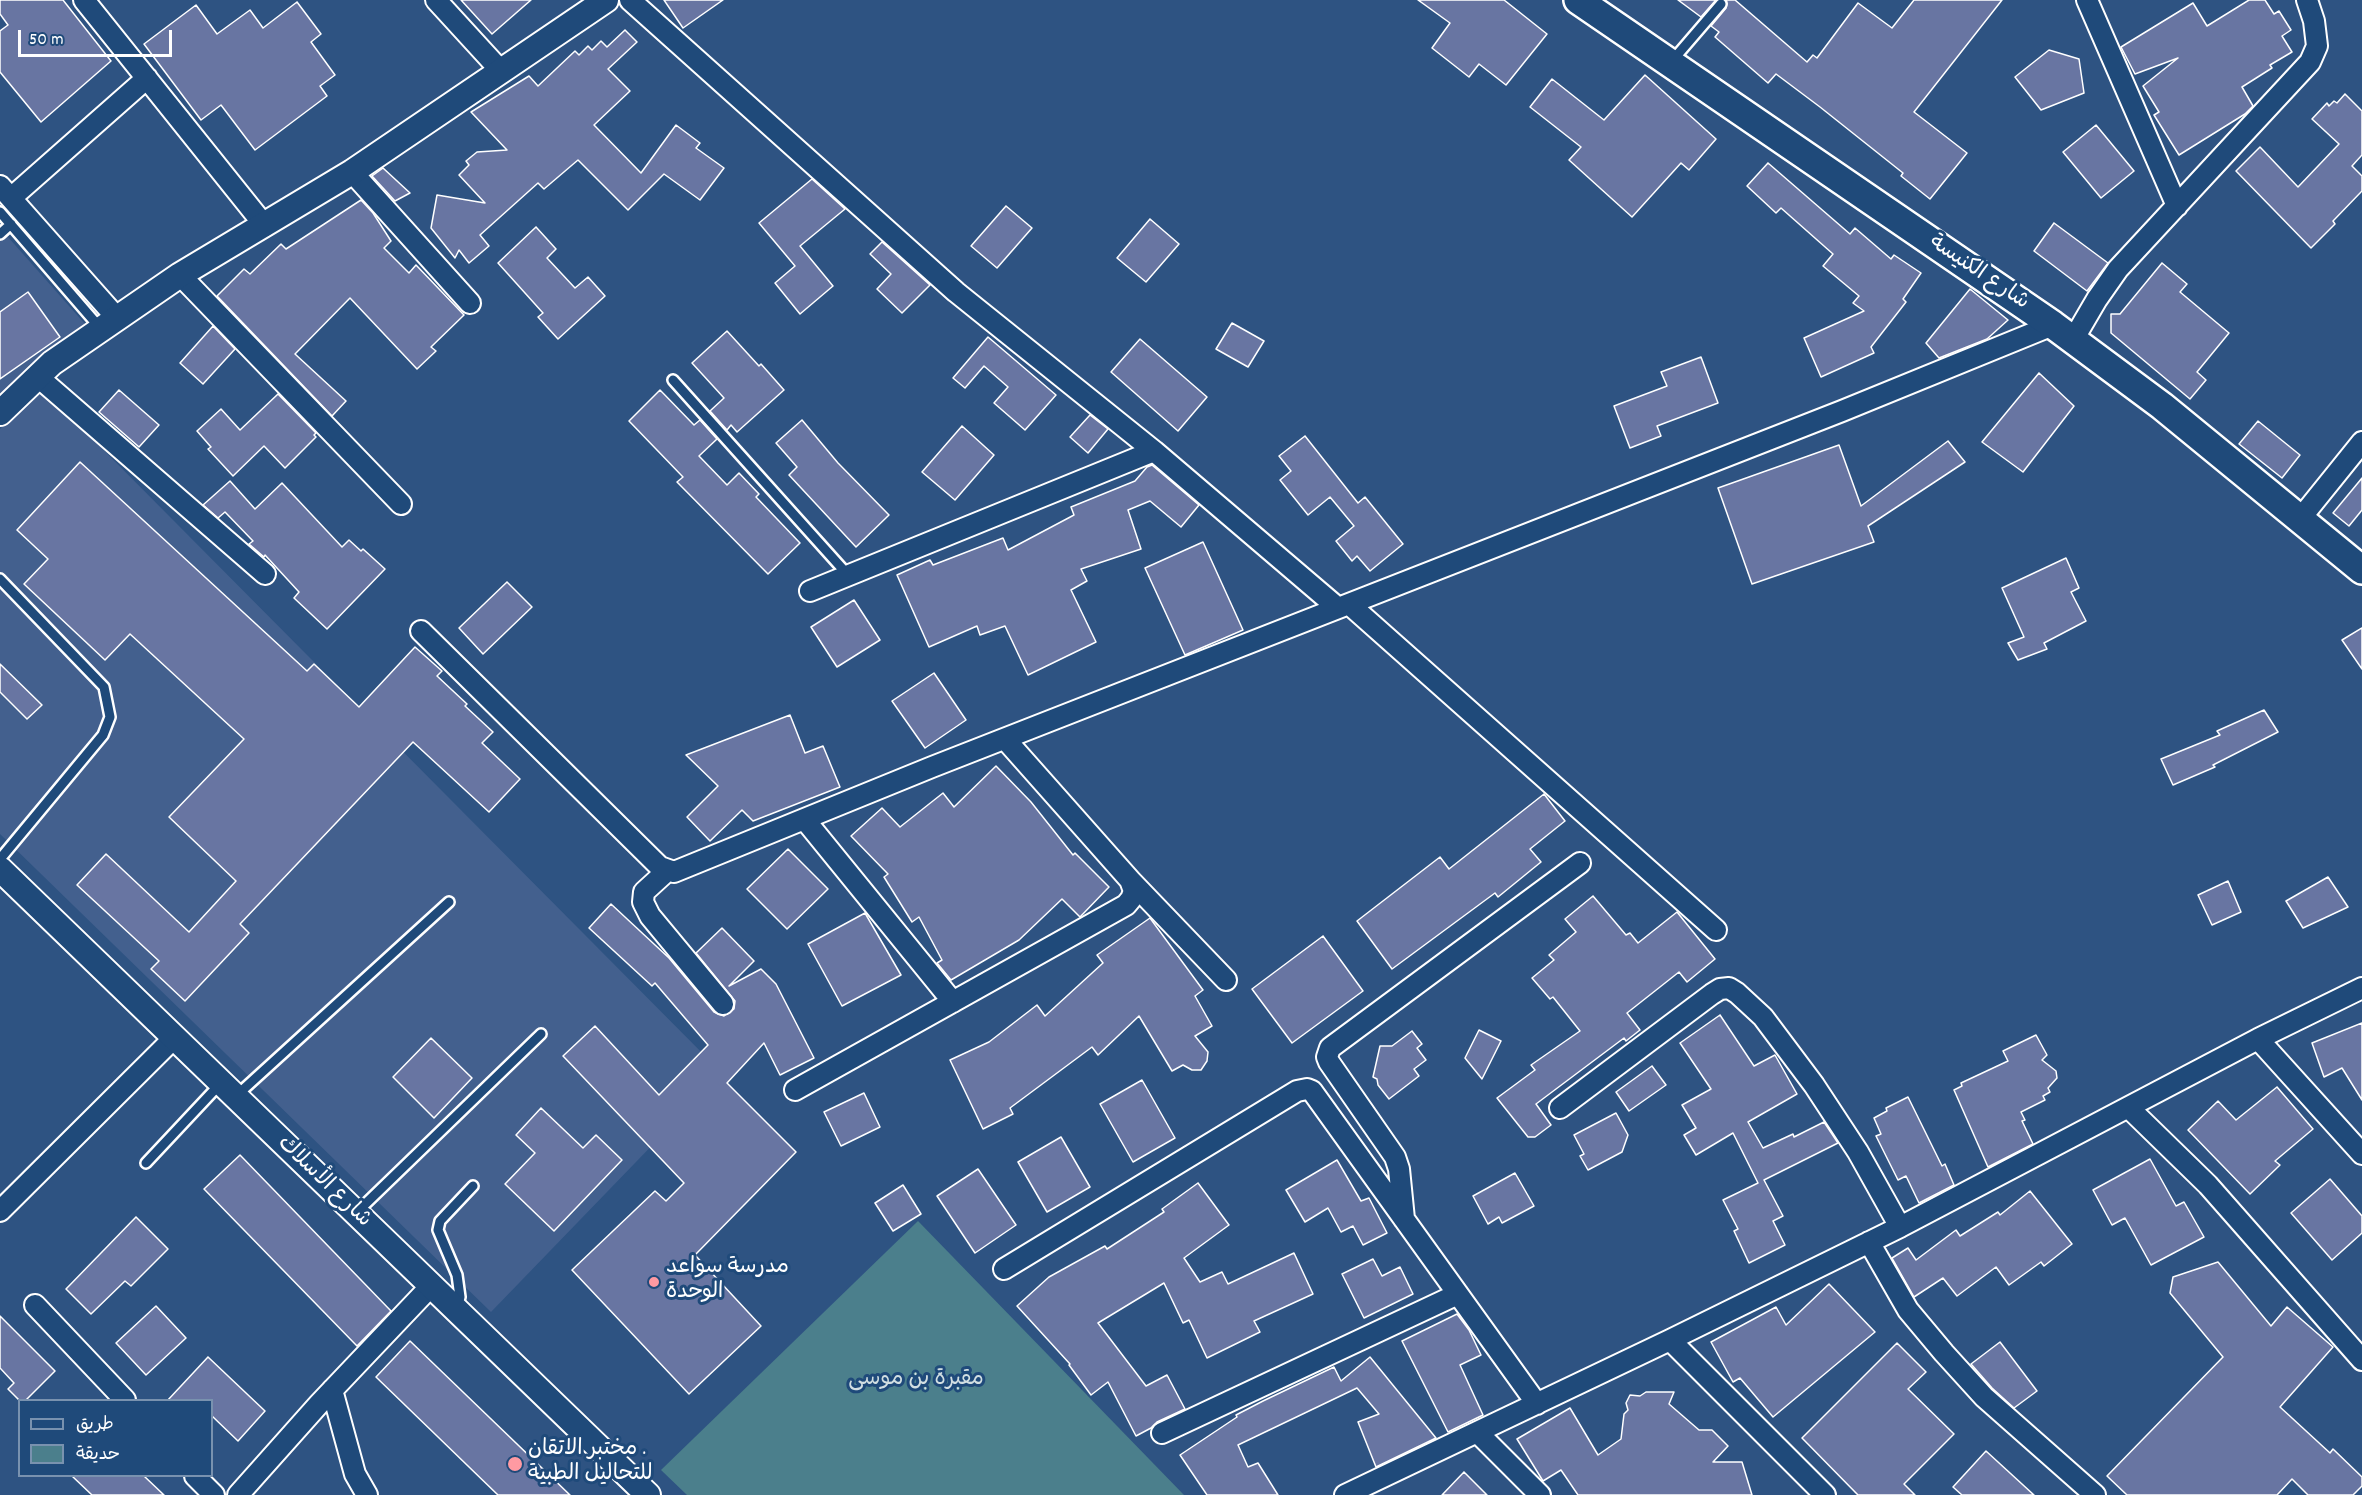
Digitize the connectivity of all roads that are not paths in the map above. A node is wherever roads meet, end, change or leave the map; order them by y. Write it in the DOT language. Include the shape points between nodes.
graph roads {
  1 [pos="84,0"];
  2 [pos="436,0"];
  3 [pos="606,0"];
  4 [pos="630,0"];
  5 [pos="1578,0"];
  6 [pos="2087,0"];
  7 [pos="2307,0"];
  8 [pos="1721,4"];
  9 [pos="1670,63"];
  10 [pos="501,71"];
  11 [pos="147,78"];
  12 [pos="352,172"];
  13 [pos="4,199"];
  14 [pos="2177,206"];
  15 [pos="11,224"];
  16 [pos="265,226"];
  17 [pos="0,234"];
  18 [pos="180,275"];
  19 [pos="470,303"];
  20 [pos="109,323"];
  21 [pos="2063,332"];
  22 [pos="37,376"];
  23 [pos="673,380"];
  24 [pos="0,413"];
  25 [pos="2362,442"];
  26 [pos="1154,451"];
  27 [pos="401,504"];
  28 [pos="2300,519"];
  29 [pos="2362,570"];
  30 [pos="265,574"];
  31 [pos="848,575"];
  32 [pos="0,579"];
  33 [pos="810,591"];
  34 [pos="1344,606"];
  35 [pos="421,631"];
  36 [pos="1005,739"];
  37 [pos="806,820"];
  38 [pos="0,859"];
  39 [pos="1580,863"];
  40 [pos="0,869"];
  41 [pos="667,871"];
  42 [pos="1130,880"];
  43 [pos="449,902"];
  44 [pos="1716,930"];
  45 [pos="1226,980"];
  46 [pos="2362,988"];
  47 [pos="953,1002"];
  48 [pos="723,1004"];
  49 [pos="541,1034"];
  50 [pos="174,1038"];
  51 [pos="2258,1039"];
  52 [pos="795,1090"];
  53 [pos="227,1091"];
  54 [pos="1560,1108"];
  55 [pos="2129,1108"];
  56 [pos="2362,1154"];
  57 [pos="146,1163"];
  58 [pos="472,1186"];
  59 [pos="0,1211"];
  60 [pos="356,1214"];
  61 [pos="1404,1219"];
  62 [pos="1900,1227"];
  63 [pos="1869,1242"];
  64 [pos="1004,1269"];
  65 [pos="431,1286"];
  66 [pos="1458,1294"];
  67 [pos="35,1305"];
  68 [pos="456,1310"];
  69 [pos="1670,1340"];
  70 [pos="2362,1360"];
  71 [pos="332,1390"];
  72 [pos="123,1399"];
  73 [pos="1537,1404"];
  74 [pos="1477,1432"];
  75 [pos="1162,1433"];
  76 [pos="196,1477"];
  77 [pos="214,1495"];
  78 [pos="238,1495"];
  79 [pos="367,1495"];
  80 [pos="648,1495"];
  81 [pos="1345,1495"];
  82 [pos="1540,1495"];
  83 [pos="1825,1495"];
  84 [pos="2095,1495"];
  1 -- 11 [label="street"];
  2 -- 10 [label="street"];
  3 -- 10 [label="street"];
  4 -- 26 [label="street" via="956,292"];
  5 -- 9 [label="main road, شارع الكنيسة"];
  6 -- 14 [label="street"];
  7 -- 14 [label="street" via="2317,46 2310,62"];
  8 -- 9 [label="lane"];
  9 -- 21 [label="main road, شارع الكنيسة"];
  10 -- 12 [label="street"];
  11 -- 13 [label="street"];
  11 -- 16 [label="street"];
  12 -- 16 [label="street"];
  12 -- 19 [label="street"];
  13 -- 15 [label="lane"];
  13 -- 20 [label="street"];
  14 -- 21 [label="street" via="2118,269 2097,299"];
  15 -- 17 [label="lane"];
  15 -- 20 [label="lane"];
  16 -- 18 [label="street"];
  18 -- 20 [label="street"];
  18 -- 27 [label="street"];
  20 -- 22 [label="street"];
  21 -- 28 [label="main road, شارع الكنيسة" via="2162,406"];
  21 -- 34 [label="street" via="1831,415"];
  22 -- 24 [label="street"];
  22 -- 30 [label="street"];
  23 -- 31 [label="lane"];
  25 -- 28 [label="street"];
  26 -- 31 [label="street"];
  26 -- 34 [label="street"];
  28 -- 29 [label="main road, شارع الكنيسة"];
  31 -- 33 [label="street"];
  32 -- 38 [label="lane" via="104,687 110,717 103,735"];
  34 -- 36 [label="street"];
  34 -- 44 [label="street"];
  35 -- 41 [label="street"];
  36 -- 37 [label="street"];
  36 -- 42 [label="street"];
  37 -- 41 [label="street" via="681,871"];
  37 -- 47 [label="street"];
  39 -- 61 [label="street" via="1330,1048 1329,1062 1395,1157"];
  40 -- 50 [label="street, شارع الأسلاك"];
  41 -- 48 [label="street" via="644,892 643,902 650,916"];
  42 -- 45 [label="street"];
  42 -- 47 [label="street" via="1134,891 1126,905"];
  43 -- 53 [label="lane"];
  46 -- 51 [label="street"];
  47 -- 52 [label="street"];
  49 -- 60 [label="lane"];
  50 -- 53 [label="street, شارع الأسلاك"];
  50 -- 59 [label="street"];
  51 -- 55 [label="street"];
  51 -- 56 [label="street"];
  53 -- 57 [label="lane"];
  53 -- 60 [label="street, شارع الأسلاك"];
  54 -- 62 [label="street" via="1712,994 1729,988 1763,1017 1814,1085"];
  55 -- 62 [label="street"];
  55 -- 70 [label="street" via="2208,1185"];
  58 -- 68 [label="lane" via="440,1221 438,1230 457,1275 460,1297"];
  60 -- 65 [label="street, شارع الأسلاك"];
  61 -- 64 [label="street" via="1312,1091 1303,1088"];
  61 -- 66 [label="street"];
  62 -- 63 [label="street"];
  63 -- 69 [label="street"];
  63 -- 84 [label="street" via="1908,1310 1944,1353 1984,1397"];
  65 -- 68 [label="street, شارع الأسلاك"];
  65 -- 71 [label="street"];
  66 -- 73 [label="street"];
  66 -- 75 [label="street"];
  67 -- 72 [label="street"];
  68 -- 80 [label="street, شارع الأسلاك"];
  69 -- 73 [label="street"];
  69 -- 83 [label="street"];
  71 -- 78 [label="street"];
  71 -- 79 [label="street" via="355,1474"];
  73 -- 74 [label="street"];
  74 -- 81 [label="street"];
  74 -- 82 [label="street"];
  76 -- 77 [label="street"];
}
